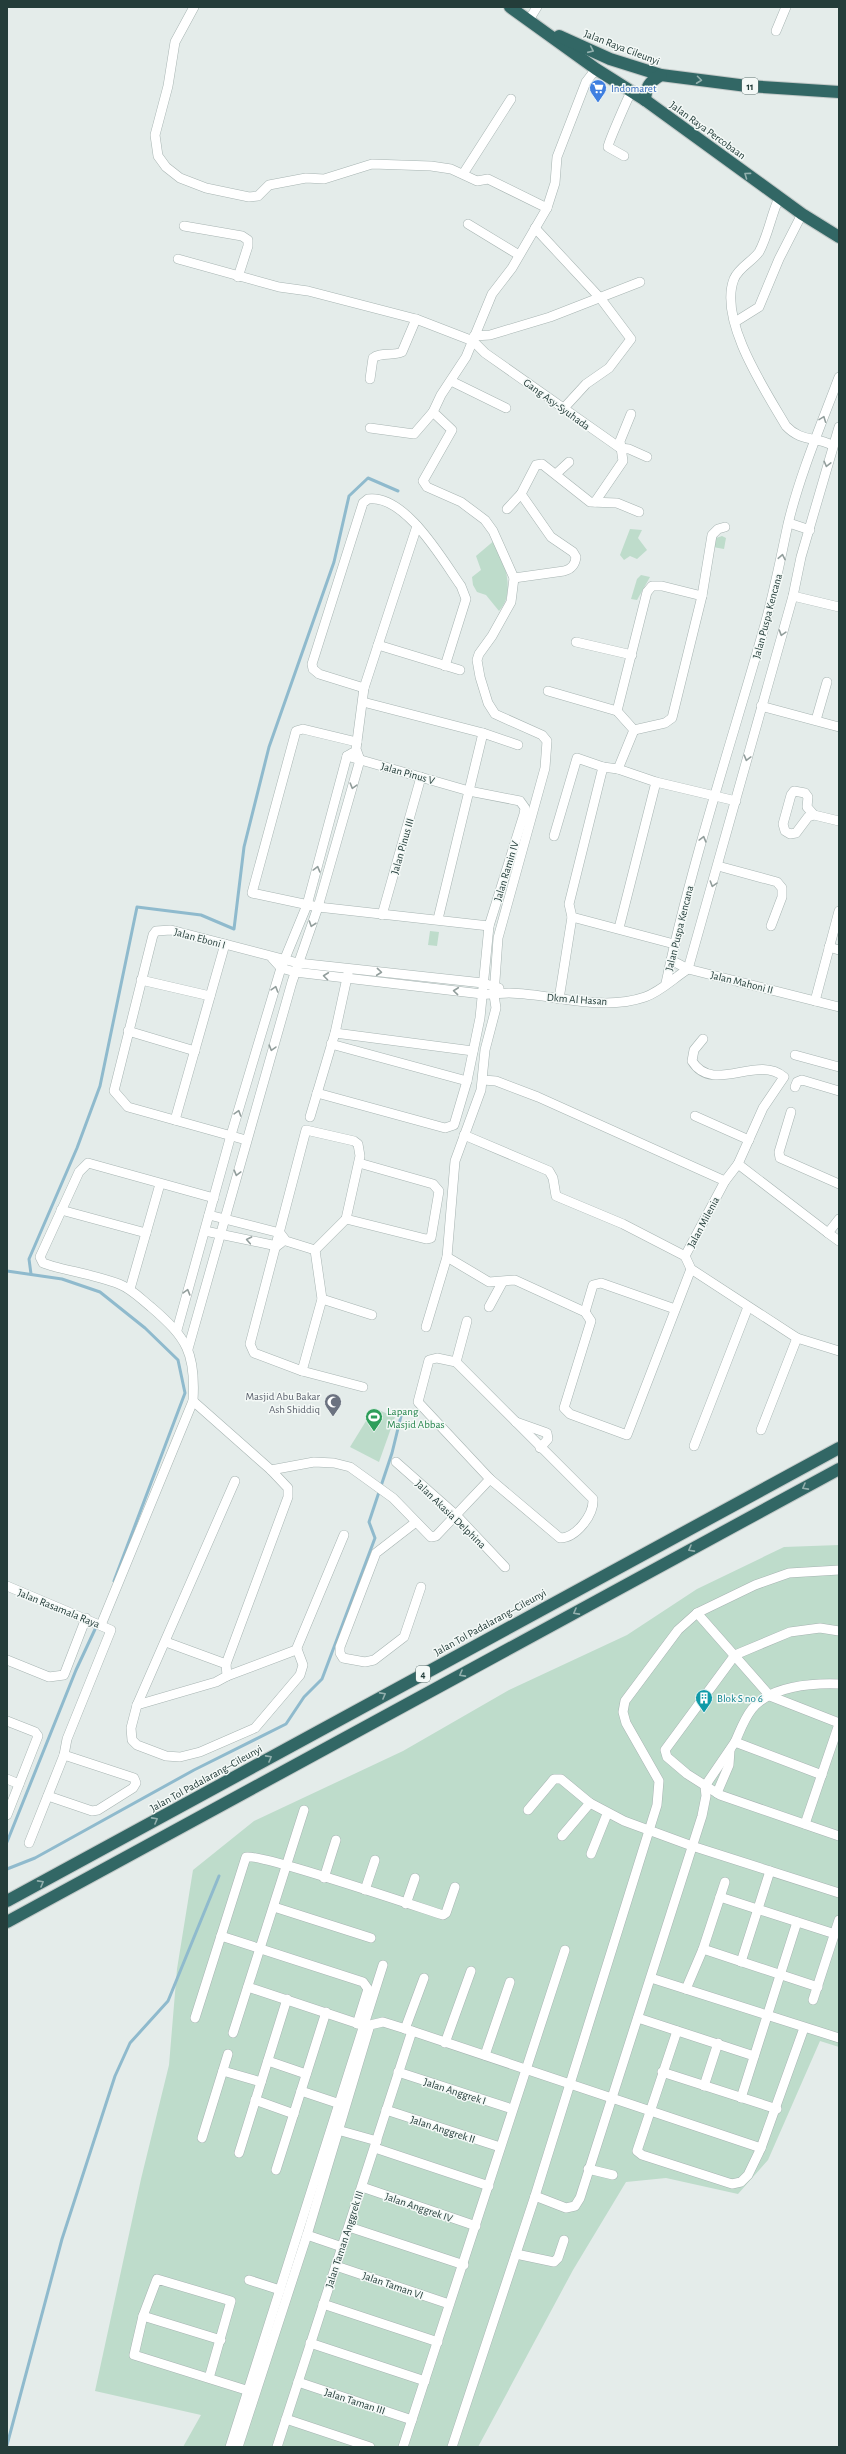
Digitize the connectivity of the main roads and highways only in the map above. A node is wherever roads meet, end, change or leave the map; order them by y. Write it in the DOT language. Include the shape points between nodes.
graph roads {
  1 [pos="510,7"];
  2 [pos="543,29"];
  3 [pos="661,75"];
  4 [pos="839,92"];
  5 [pos="645,100"];
  6 [pos="839,237"];
  7 [pos="839,1448"];
  8 [pos="839,1468"];
  9 [pos="7,1901"];
  10 [pos="7,1922"];
  1 -- 2 [label="highway, 11"];
  2 -- 3 [label="highway, Jalan Raya Cileunyi / 11, one-way" via="610,59"];
  2 -- 5 [label="highway, Jalan Raya Percobaan / 11" via="596,69"];
  3 -- 4 [label="highway, Jalan Raya Cileunyi / 11, one-way" via="747,86"];
  3 -- 5 [label="highway" via="651,81 646,88"];
  6 -- 5 [label="highway, Jalan Raya Percobaan / 11, one-way" via="779,198"];
  9 -- 7 [label="highway, Jalan Tol Padalarang–Cileunyi / 4, one-way"];
  8 -- 10 [label="highway, 4, one-way"];
}
